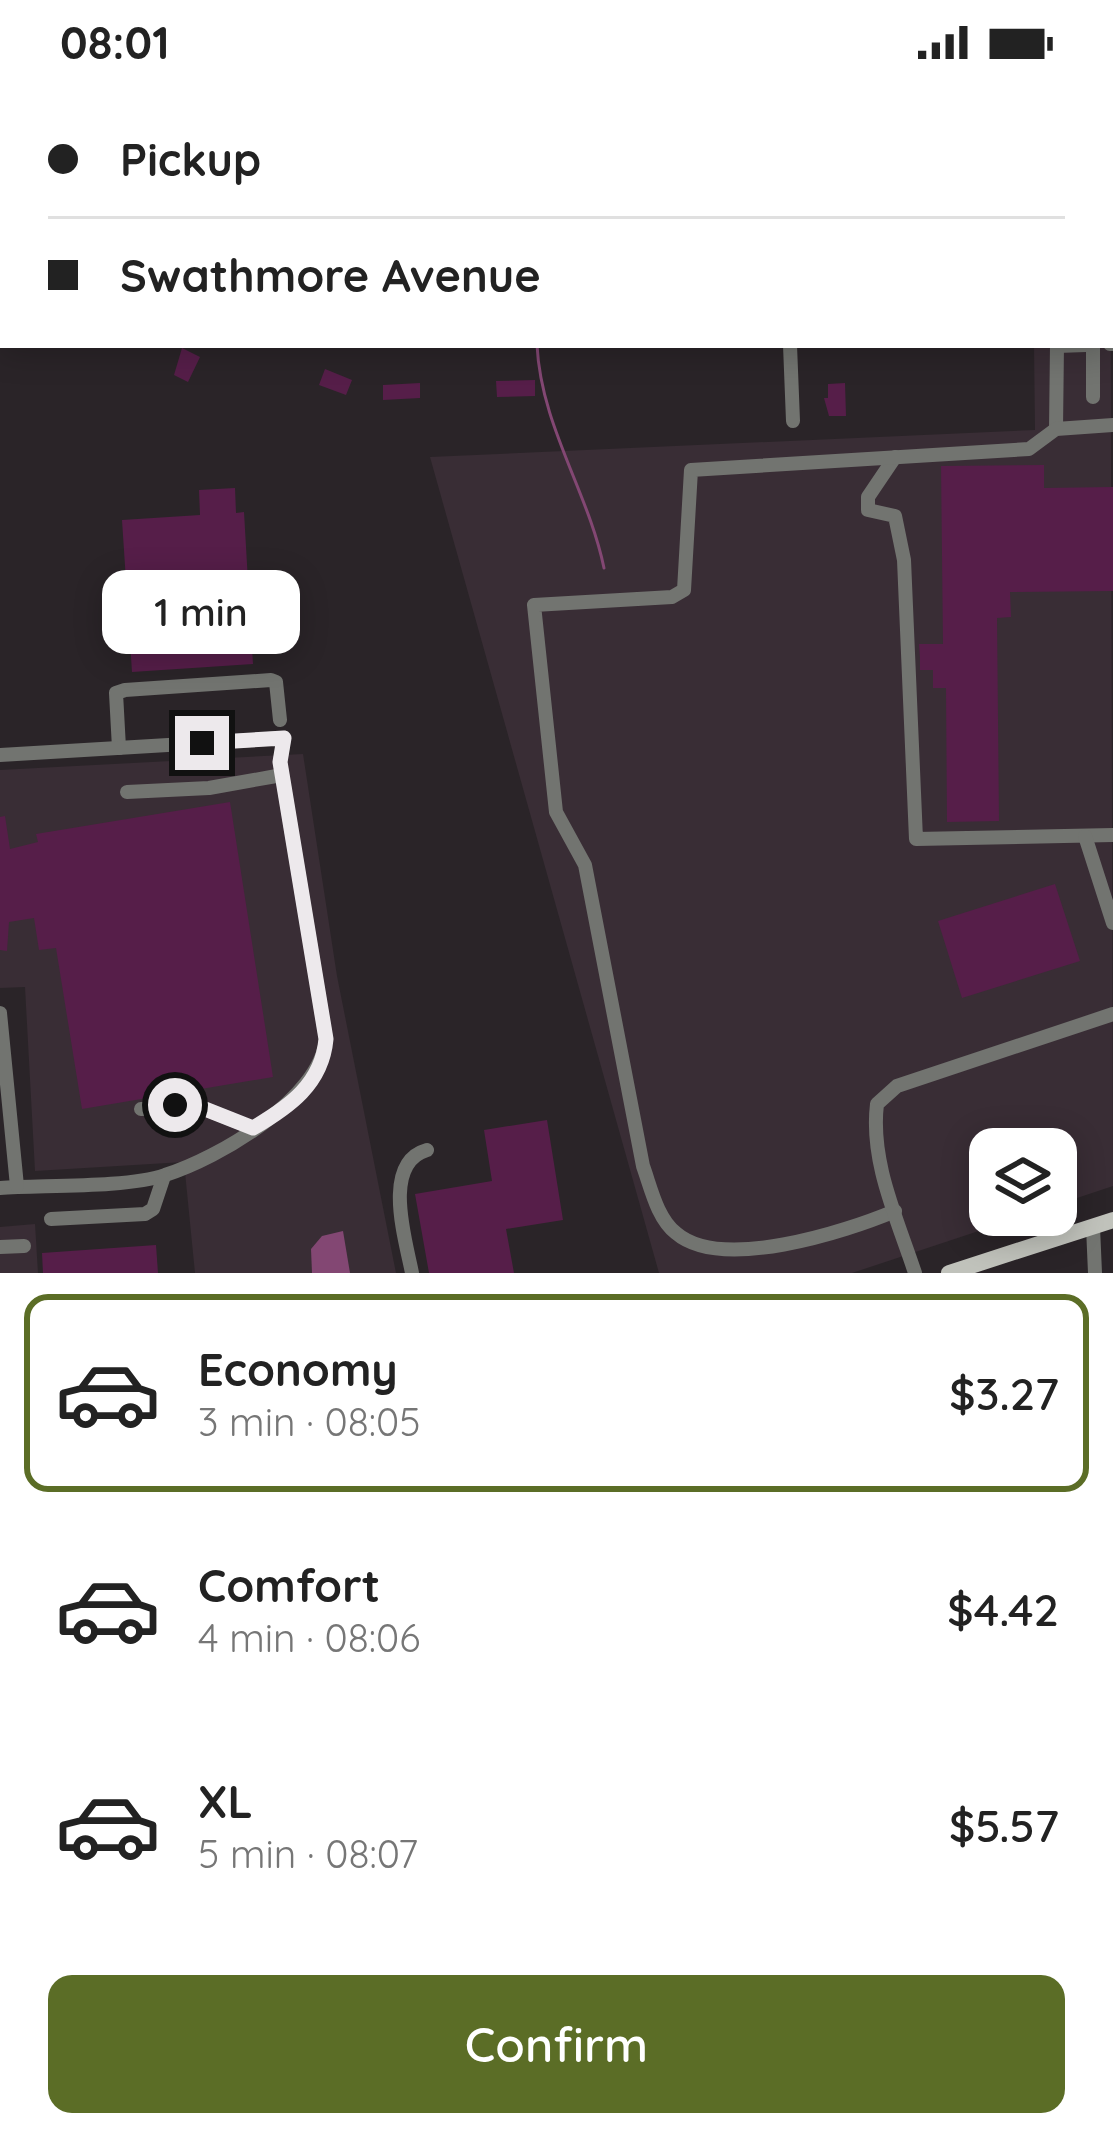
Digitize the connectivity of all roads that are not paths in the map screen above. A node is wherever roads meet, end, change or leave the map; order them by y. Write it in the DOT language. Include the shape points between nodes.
graph roads {
  1 [pos="790,348"];
  2 [pos="1057,348"];
  3 [pos="1089,348"];
  4 [pos="1113,378"];
  5 [pos="1093,379"];
  6 [pos="1093,397"];
  7 [pos="793,421"];
  8 [pos="1113,425"];
  9 [pos="1062,429"];
  10 [pos="896,457"];
  11 [pos="280,720"];
  12 [pos="119,748"];
  13 [pos="0,755"];
  14 [pos="282,775"];
  15 [pos="127,792"];
  16 [pos="1113,835"];
  17 [pos="1085,836"];
  18 [pos="1113,923"];
  19 [pos="0,1012"];
  20 [pos="1113,1014"];
  21 [pos="141,1108"];
  22 [pos="253,1128"];
  23 [pos="427,1150"];
  24 [pos="7,1155"];
  25 [pos="164,1176"];
  26 [pos="17,1186"];
  27 [pos="0,1188"];
  28 [pos="895,1211"];
  29 [pos="52,1219"];
  30 [pos="1113,1220"];
  31 [pos="1093,1227"];
  32 [pos="24,1246"];
  33 [pos="0,1247"];
  34 [pos="412,1273"];
  35 [pos="915,1273"];
  36 [pos="949,1273"];
  37 [pos="1095,1273"];
  1 -- 7 [label="street"];
  2 -- 9 [label="street" via="1060,404 1067,409"];
  3 -- 5 [label="street"];
  4 -- 5 [label="street"];
  5 -- 6 [label="street"];
  8 -- 9 [label="street"];
  9 -- 10 [label="street" via="1029,449"];
  10 -- 17 [label="street" via="868,497 868,510 895,516 904,560 916,839"];
  10 -- 28 [label="street" via="691,470 684,590 672,597 541,601 532,611 556,812 585,865 643,1166 673,1232 700,1248 827,1237"];
  11 -- 12 [label="street" via="271,680 125,690 116,693"];
  12 -- 13 [label="street"];
  12 -- 14 [label="street" via="284,738"];
  14 -- 15 [label="street"];
  14 -- 22 [label="street" via="326,1039 315,1077 287,1108"];
  16 -- 17 [label="street"];
  17 -- 18 [label="street"];
  19 -- 24 [label="street"];
  20 -- 28 [label="street" via="897,1086 877,1104 873,1136"];
  21 -- 22 [label="street" via="200,1107"];
  22 -- 25 [label="street"];
  23 -- 34 [label="street" via="405,1171 400,1203"];
  24 -- 26 [label="street"];
  25 -- 26 [label="street"];
  25 -- 29 [label="street" via="145,1214"];
  26 -- 27 [label="street"];
  28 -- 35 [label="street"];
  30 -- 31 [label="main road"];
  31 -- 36 [label="main road"];
  31 -- 37 [label="street"];
  32 -- 33 [label="street"];
}
